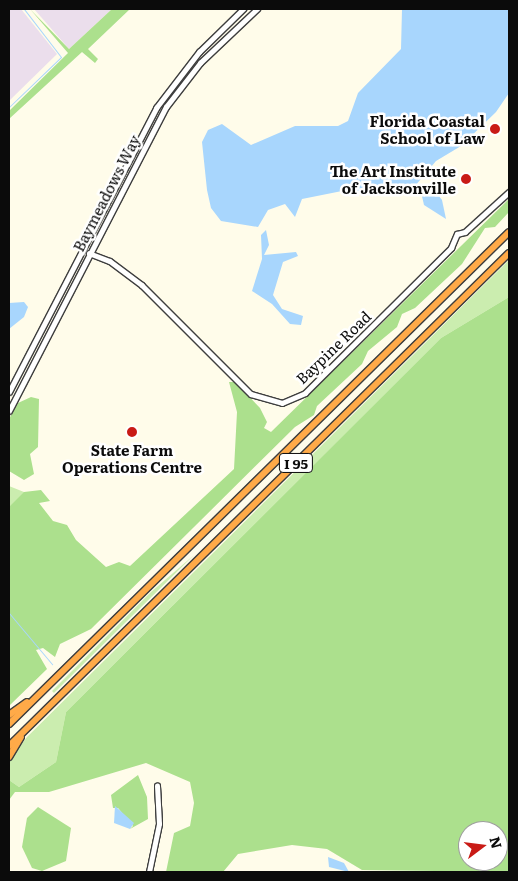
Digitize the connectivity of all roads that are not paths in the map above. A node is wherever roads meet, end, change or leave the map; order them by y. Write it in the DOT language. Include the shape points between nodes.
graph roads {
  1 [pos="244,9"];
  2 [pos="255,9"];
  3 [pos="179,76"];
  4 [pos="185,81"];
  5 [pos="509,192"];
  6 [pos="509,232"];
  7 [pos="89,253"];
  8 [pos="509,253"];
  9 [pos="9,392"];
  10 [pos="9,411"];
  11 [pos="44,689"];
  12 [pos="9,715"];
  13 [pos="9,724"];
  14 [pos="26,729"];
  15 [pos="9,746"];
  16 [pos="9,757"];
  17 [pos="157,786"];
  18 [pos="149,872"];
  1 -- 3 [label="street, Baymeadows Way"];
  2 -- 4 [label="street, Baymeadows Way"];
  3 -- 4 [label="street"];
  3 -- 9 [label="street, Baymeadows Way" via="134,146"];
  4 -- 7 [label="street, Baymeadows Way" via="151,133"];
  5 -- 7 [label="street, Baypine Road" via="466,232 457,234 451,248 305,392 282,403 251,394 142,285 110,261"];
  6 -- 11 [label="highway, I 95"];
  7 -- 10 [label="street, Baymeadows Way"];
  8 -- 14 [label="highway, I 95"];
  11 -- 12 [label="highway"];
  11 -- 13 [label="highway, I 95"];
  14 -- 15 [label="highway, I 95"];
  14 -- 16 [label="highway"];
  17 -- 18 [label="street" via="159,824"];
}
